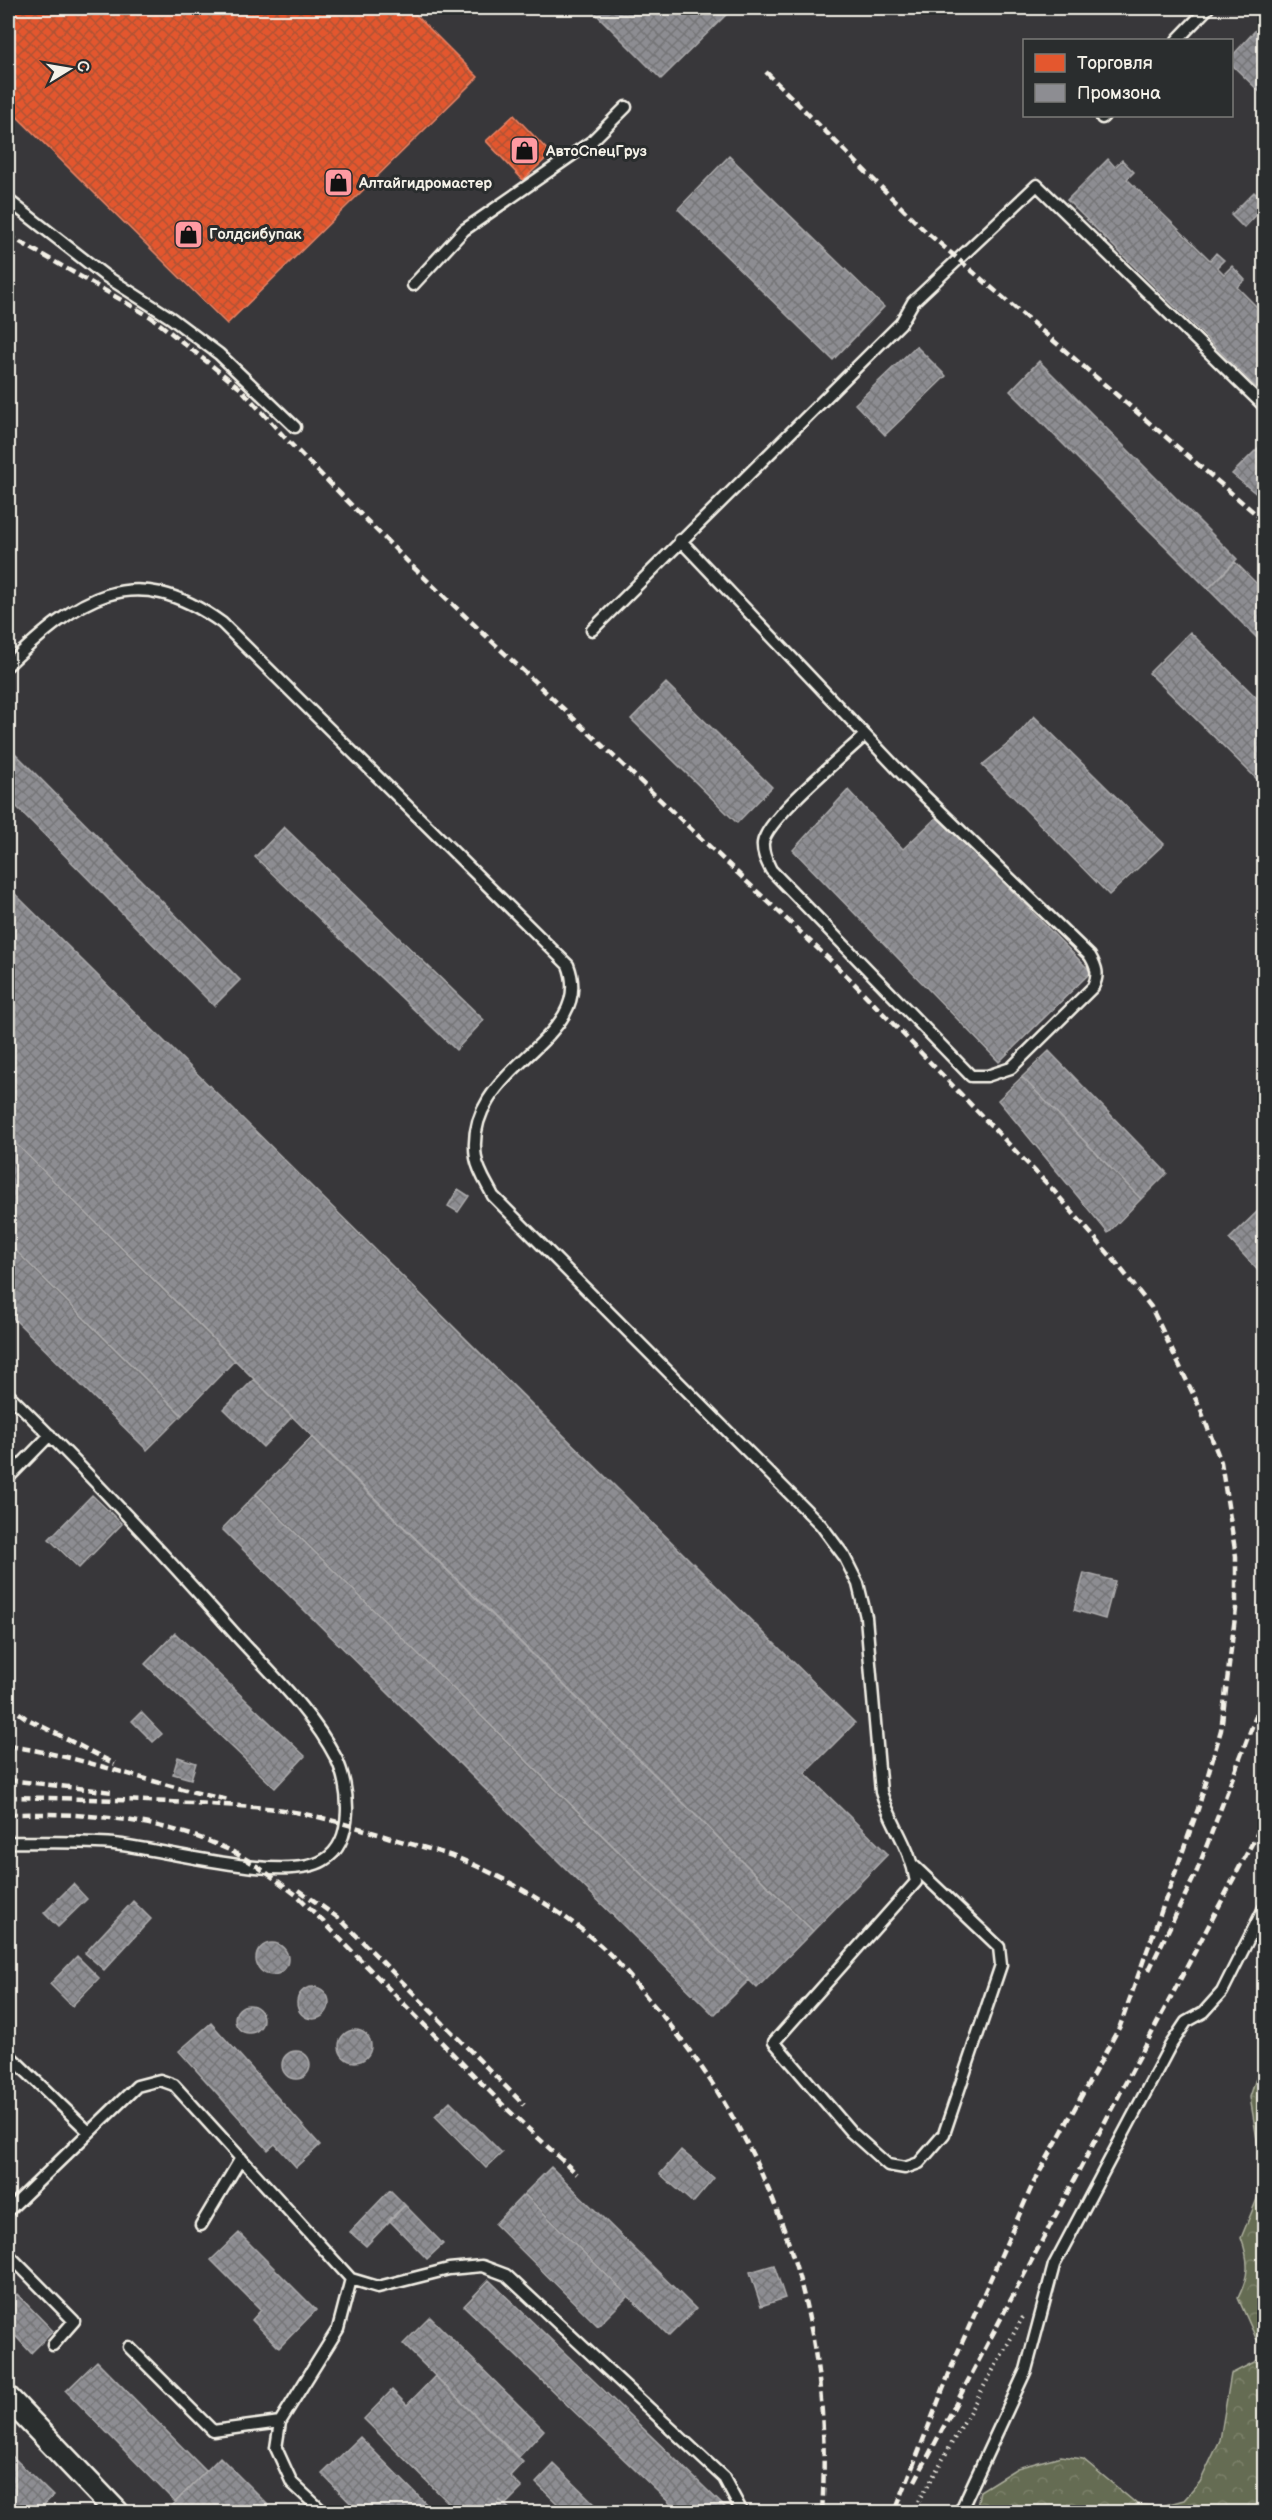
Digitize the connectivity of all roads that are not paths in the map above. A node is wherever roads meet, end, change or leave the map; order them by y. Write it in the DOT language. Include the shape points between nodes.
graph roads {
  1 [pos="1208,8"];
  2 [pos="1177,39"];
  3 [pos="626,107"];
  4 [pos="8,200"];
  5 [pos="413,285"];
  6 [pos="1264,406"];
  7 [pos="295,427"];
  8 [pos="680,540"];
  9 [pos="592,630"];
  10 [pos="8,665"];
  11 [pos="865,735"];
  12 [pos="8,1394"];
  13 [pos="50,1435"];
  14 [pos="8,1478"];
  15 [pos="8,1842"];
  16 [pos="913,1865"];
  17 [pos="1264,1908"];
  18 [pos="8,2054"];
  19 [pos="89,2132"];
  20 [pos="241,2158"];
  21 [pos="8,2211"];
  22 [pos="201,2225"];
  23 [pos="8,2254"];
  24 [pos="351,2279"];
  25 [pos="53,2344"];
  26 [pos="129,2346"];
  27 [pos="8,2398"];
  28 [pos="280,2422"];
  29 [pos="117,2512"];
  30 [pos="323,2512"];
  31 [pos="742,2512"];
  32 [pos="960,2512"];
  1 -- 2 [label="lane"];
  3 -- 5 [label="lane" via="591,142 464,230"];
  4 -- 7 [label="lane" via="104,274 219,354"];
  6 -- 8 [label="lane" via="1037,185 913,302 901,323"];
  8 -- 9 [label="lane"];
  8 -- 11 [label="lane"];
  10 -- 16 [label="lane" via="60,618 87,601 109,594 156,592 200,607 231,631 561,955 573,977 571,1004 562,1020 492,1090 481,1110 475,1145 478,1166 493,1196 821,1526 844,1556 858,1584 866,1617 881,1792"];
  11 -- 11 [label="lane" via="1096,966 1098,977 1093,987 1011,1068 999,1074 971,1076 771,870 764,856 763,842 773,822"];
  12 -- 13 [label="lane"];
  13 -- 14 [label="lane"];
  13 -- 15 [label="lane" via="313,1718 337,1761 345,1791 346,1824 336,1851 303,1868 262,1869 112,1844"];
  16 -- 16 [label="lane" via="916,1882 774,2042 850,2132 888,2165 905,2168 919,2163 944,2134 1001,1965 999,1947"];
  17 -- 32 [label="lane" via="1222,1992 1204,2012 1186,2022 1170,2046 1064,2246 1044,2297 1026,2370"];
  18 -- 19 [label="lane"];
  19 -- 20 [label="lane" via="137,2086 160,2080 185,2095"];
  19 -- 21 [label="lane"];
  20 -- 22 [label="lane"];
  20 -- 24 [label="lane"];
  23 -- 25 [label="lane" via="74,2321"];
  24 -- 28 [label="lane" via="338,2329"];
  24 -- 31 [label="lane" via="378,2287 449,2269 482,2266 506,2275 724,2478"];
  26 -- 28 [label="lane" via="213,2431"];
  27 -- 29 [label="street"];
  28 -- 30 [label="lane" via="276,2448 280,2463 292,2483"];
}
